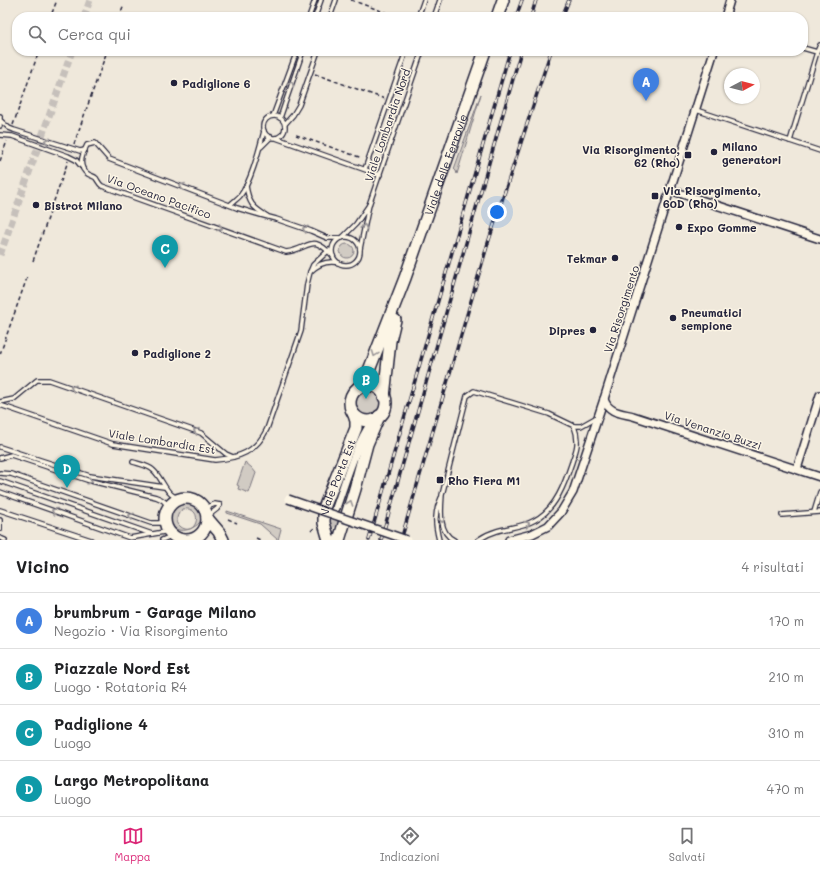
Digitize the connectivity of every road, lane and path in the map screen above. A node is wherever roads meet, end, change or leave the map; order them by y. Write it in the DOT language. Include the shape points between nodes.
graph roads {
  1 [pos="57,0"];
  2 [pos="316,0"];
  3 [pos="320,0"];
  4 [pos="336,0"];
  5 [pos="351,0"];
  6 [pos="424,0"];
  7 [pos="440,0"];
  8 [pos="503,0"];
  9 [pos="730,0"];
  10 [pos="124,4"];
  11 [pos="52,12"];
  12 [pos="121,12"];
  13 [pos="311,12"];
  14 [pos="316,12"];
  15 [pos="332,12"];
  16 [pos="384,12"];
  17 [pos="420,12"];
  18 [pos="436,12"];
  19 [pos="499,12"];
  20 [pos="726,12"];
  21 [pos="820,44"];
  22 [pos="808,49"];
  23 [pos="818,52"];
  24 [pos="37,56"];
  25 [pos="295,56"];
  26 [pos="301,56"];
  27 [pos="316,56"];
  28 [pos="404,56"];
  29 [pos="420,56"];
  30 [pos="483,56"];
  31 [pos="712,56"];
  32 [pos="310,72"];
  33 [pos="389,100"];
  34 [pos="696,110"];
  35 [pos="273,116"];
  36 [pos="280,118"];
  37 [pos="0,119"];
  38 [pos="284,124"];
  39 [pos="0,126"];
  40 [pos="11,129"];
  41 [pos="264,131"];
  42 [pos="0,135"];
  43 [pos="9,135"];
  44 [pos="296,135"];
  45 [pos="271,137"];
  46 [pos="276,138"];
  47 [pos="790,141"];
  48 [pos="260,148"];
  49 [pos="84,150"];
  50 [pos="820,151"];
  51 [pos="368,160"];
  52 [pos="0,161"];
  53 [pos="81,166"];
  54 [pos="365,169"];
  55 [pos="380,175"];
  56 [pos="246,186"];
  57 [pos="670,190"];
  58 [pos="230,205"];
  59 [pos="369,205"];
  60 [pos="268,216"];
  61 [pos="342,238"];
  62 [pos="820,239"];
  63 [pos="334,245"];
  64 [pos="360,249"];
  65 [pos="328,251"];
  66 [pos="334,256"];
  67 [pos="342,264"];
  68 [pos="310,272"];
  69 [pos="28,274"];
  70 [pos="405,278"];
  71 [pos="0,354"];
  72 [pos="357,389"];
  73 [pos="820,395"];
  74 [pos="384,397"];
  75 [pos="604,399"];
  76 [pos="0,403"];
  77 [pos="598,416"];
  78 [pos="356,417"];
  79 [pos="377,418"];
  80 [pos="574,426"];
  81 [pos="0,447"];
  82 [pos="358,448"];
  83 [pos="0,458"];
  84 [pos="234,458"];
  85 [pos="133,462"];
  86 [pos="797,469"];
  87 [pos="0,473"];
  88 [pos="820,477"];
  89 [pos="0,481"];
  90 [pos="164,487"];
  91 [pos="0,492"];
  92 [pos="820,492"];
  93 [pos="442,495"];
  94 [pos="184,498"];
  95 [pos="288,499"];
  96 [pos="201,505"];
  97 [pos="336,508"];
  98 [pos="0,510"];
  99 [pos="814,512"];
  100 [pos="820,512"];
  101 [pos="782,515"];
  102 [pos="207,518"];
  103 [pos="228,519"];
  104 [pos="0,520"];
  105 [pos="167,521"];
  106 [pos="237,523"];
  107 [pos="0,529"];
  108 [pos="153,534"];
  109 [pos="199,535"];
  110 [pos="0,538"];
  111 [pos="256,538"];
  112 [pos="222,539"];
  113 [pos="5,540"];
  114 [pos="91,540"];
  115 [pos="162,540"];
  116 [pos="260,540"];
  117 [pos="329,540"];
  118 [pos="339,540"];
  119 [pos="408,540"];
  120 [pos="439,540"];
  121 [pos="454,540"];
  122 [pos="478,540"];
  123 [pos="509,540"];
  1 -- 11 [label="path"];
  2 -- 13 [label="lane"];
  3 -- 14 [label="lane"];
  4 -- 15 [label="lane"];
  5 -- 16 [label="path"];
  6 -- 17 [label="lane"];
  7 -- 18 [label="lane"];
  8 -- 19 [label="street"];
  9 -- 20 [label="street"];
  10 -- 12 [label="path"];
  21 -- 23 [label="lane"];
  22 -- 23 [label="lane"];
  23 -- 47 [label="lane"];
  24 -- 40 [label="path"];
  25 -- 35 [label="lane"];
  36 -- 26 [label="lane, one-way"];
  27 -- 32 [label="lane"];
  28 -- 33 [label="lane"];
  29 -- 55 [label="lane, Viale Lombardia Nord"];
  30 -- 70 [label="street, Viale delle Ferrovie"];
  31 -- 34 [label="street, Via Risorgimento"];
  32 -- 33 [label="path"];
  32 -- 38 [label="lane" via="294,115"];
  33 -- 51 [label="lane"];
  34 -- 47 [label="lane"];
  34 -- 57 [label="street, Via Risorgimento"];
  35 -- 36 [label="lane"];
  35 -- 41 [label="lane" via="264,123"];
  36 -- 38 [label="lane"];
  37 -- 39 [label="lane"];
  37 -- 40 [label="lane"];
  38 -- 46 [label="lane" via="285,129"];
  49 -- 40 [label="lane, one-way" via="80,151"];
  41 -- 45 [label="lane"];
  41 -- 48 [label="lane"];
  42 -- 43 [label="lane, Via Oceano Pacifico"];
  43 -- 52 [label="path"];
  43 -- 53 [label="lane, Via Oceano Pacifico" via="68,156"];
  44 -- 51 [label="path"];
  45 -- 46 [label="lane"];
  45 -- 48 [label="lane"];
  46 -- 54 [label="lane"];
  47 -- 50 [label="lane"];
  48 -- 56 [label="lane"];
  49 -- 53 [label="lane"];
  58 -- 49 [label="lane, Via Oceano Pacifico, one-way" via="109,159 95,143 87,145"];
  51 -- 54 [label="lane"];
  53 -- 65 [label="lane, Via Oceano Pacifico, one-way" via="102,186 286,252 315,243"];
  54 -- 55 [label="lane"];
  55 -- 59 [label="lane, Viale Lombardia Nord"];
  56 -- 58 [label="lane"];
  56 -- 60 [label="lane" via="250,202"];
  57 -- 62 [label="street"];
  57 -- 75 [label="street, Via Risorgimento"];
  58 -- 60 [label="lane, Via Oceano Pacifico"];
  59 -- 61 [label="lane, Viale Lombardia Nord"];
  64 -- 59 [label="lane, Viale Lombardia Nord, one-way"];
  61 -- 60 [label="lane, Via Oceano Pacifico, one-way" via="327,238"];
  61 -- 63 [label="lane"];
  61 -- 64 [label="lane" via="352,238"];
  63 -- 65 [label="lane"];
  63 -- 66 [label="lane"];
  64 -- 67 [label="lane" via="352,264"];
  65 -- 66 [label="lane, Via Oceano Pacifico"];
  65 -- 68 [label="lane" via="313,265"];
  66 -- 67 [label="lane"];
  67 -- 68 [label="lane" via="323,263"];
  68 -- 84 [label="lane, Viale Lombardia Est" via="300,335 267,429 253,448"];
  69 -- 71 [label="path"];
  70 -- 72 [label="street, Viale delle Ferrovie, one-way" via="366,378"];
  70 -- 74 [label="street, Viale delle Ferrovie" via="390,341"];
  72 -- 74 [label="street" via="371,386 379,390"];
  72 -- 78 [label="street" via="350,398 351,410"];
  73 -- 86 [label="street"];
  74 -- 79 [label="street" via="385,408"];
  75 -- 77 [label="street, Via Risorgimento"];
  75 -- 86 [label="street, Via Venanzio Buzzi" via="605,405 613,411"];
  76 -- 84 [label="lane, Viale Lombardia Est" via="113,444 215,460"];
  84 -- 76 [label="lane, one-way" via="201,433 49,380 37,380 14,399"];
  77 -- 80 [label="lane" via="581,426"];
  77 -- 123 [label="street, Via Risorgimento" via="570,499 561,512 540,531"];
  78 -- 79 [label="street" via="368,421"];
  78 -- 82 [label="street" via="361,424"];
  78 -- 117 [label="street, Viale Porta Est" via="356,428 324,508 324,523"];
  79 -- 82 [label="street" via="368,426"];
  118 -- 79 [label="street, Viale Porta Est, one-way"];
  80 -- 93 [label="lane" via="549,414 474,391 467,396"];
  122 -- 80 [label="lane, one-way" via="496,531 528,524 540,518 549,509 561,491 578,443"];
  81 -- 90 [label="lane" via="90,476"];
  82 -- 97 [label="street"];
  83 -- 105 [label="lane, one-way" via="12,455 87,480 156,497 168,506"];
  85 -- 90 [label="lane" via="153,469"];
  86 -- 88 [label="street, Via Venanzio Buzzi"];
  105 -- 87 [label="lane, one-way" via="151,523 10,474"];
  89 -- 108 [label="lane"];
  90 -- 94 [label="lane" via="176,498"];
  108 -- 91 [label="lane, one-way" via="126,537"];
  92 -- 99 [label="lane"];
  93 -- 120 [label="lane" via="435,515"];
  93 -- 121 [label="lane, one-way" via="442,523 446,533"];
  94 -- 96 [label="street"];
  94 -- 105 [label="street" via="172,504"];
  95 -- 119 [label="street, bridge"];
  96 -- 102 [label="street"];
  96 -- 102 [label="lane" via="220,505"];
  98 -- 114 [label="lane"];
  99 -- 100 [label="lane"];
  99 -- 101 [label="lane"];
  102 -- 109 [label="street" via="206,527"];
  102 -- 112 [label="street"];
  103 -- 106 [label="path"];
  104 -- 107 [label="lane"];
  105 -- 108 [label="lane" via="165,532"];
  105 -- 109 [label="street" via="174,536 180,539 193,539"];
  105 -- 115 [label="lane" via="169,537"];
  109 -- 112 [label="street" via="208,531"];
  110 -- 113 [label="lane"];
  111 -- 116 [label="path"];
}
